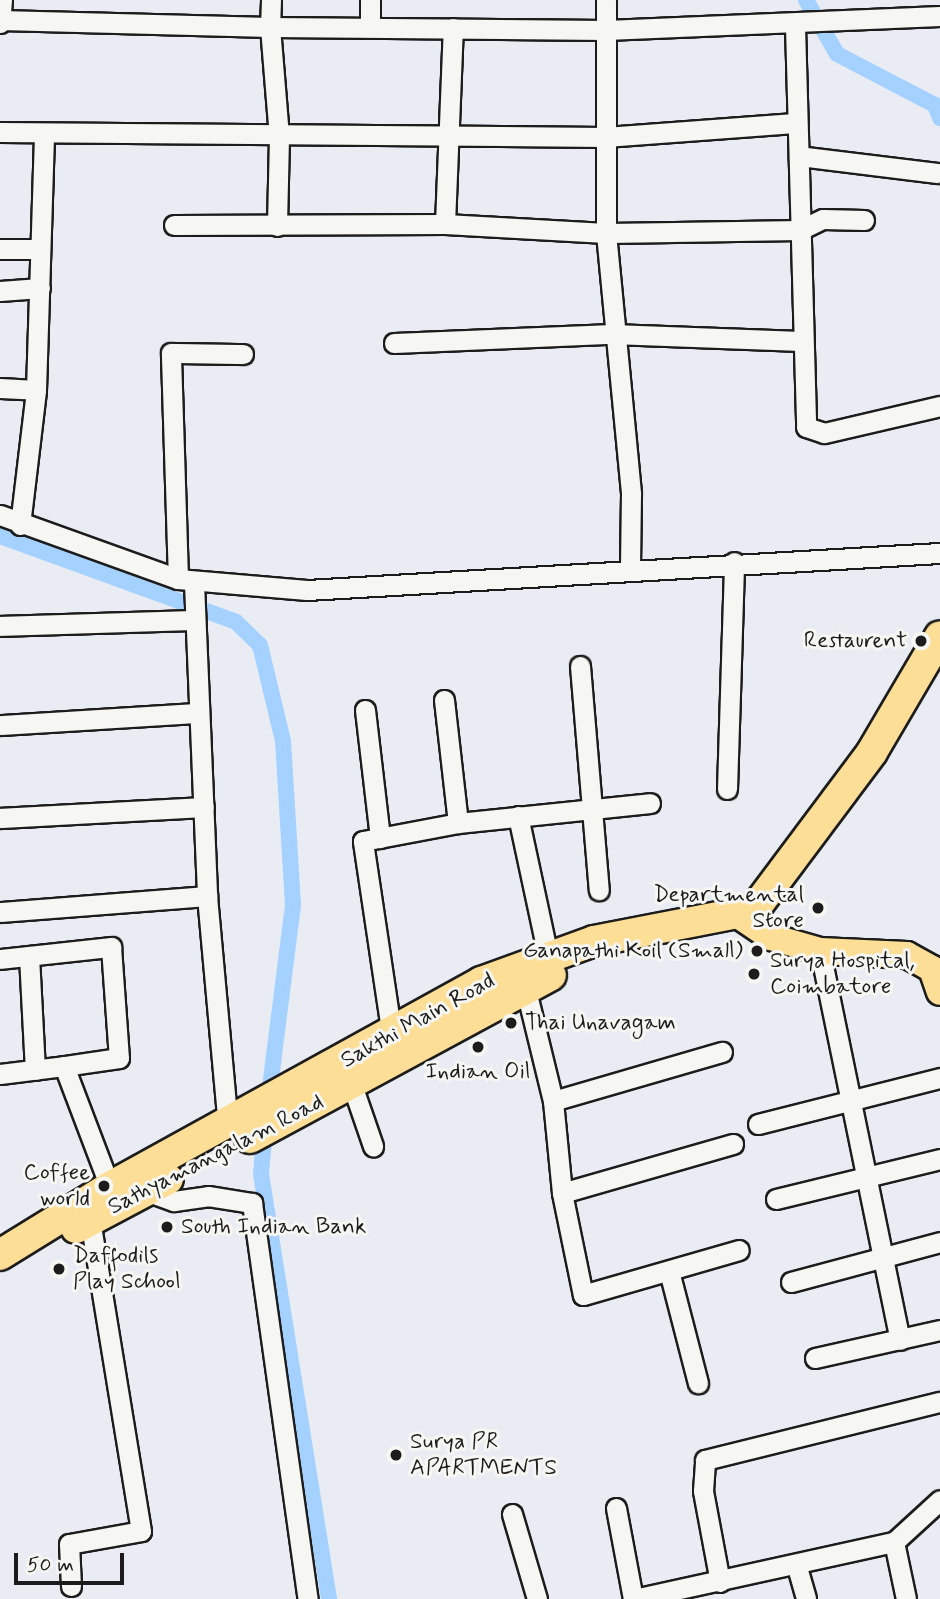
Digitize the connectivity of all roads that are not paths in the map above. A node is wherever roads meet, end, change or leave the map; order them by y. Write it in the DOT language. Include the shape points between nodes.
graph roads {
  1 [pos="2,0"];
  2 [pos="271,0"];
  3 [pos="370,0"];
  4 [pos="606,0"];
  5 [pos="911,9"];
  6 [pos="940,16"];
  7 [pos="0,21"];
  8 [pos="795,26"];
  9 [pos="271,27"];
  10 [pos="370,27"];
  11 [pos="453,28"];
  12 [pos="606,30"];
  13 [pos="794,123"];
  14 [pos="0,132"];
  15 [pos="44,135"];
  16 [pos="448,137"];
  17 [pos="605,137"];
  18 [pos="279,138"];
  19 [pos="799,156"];
  20 [pos="938,173"];
  21 [pos="864,220"];
  22 [pos="445,224"];
  23 [pos="174,226"];
  24 [pos="277,226"];
  25 [pos="800,230"];
  26 [pos="606,233"];
  27 [pos="40,249"];
  28 [pos="0,250"];
  29 [pos="40,288"];
  30 [pos="0,291"];
  31 [pos="612,334"];
  32 [pos="801,341"];
  33 [pos="394,343"];
  34 [pos="243,354"];
  35 [pos="0,388"];
  36 [pos="36,390"];
  37 [pos="940,406"];
  38 [pos="0,515"];
  39 [pos="20,525"];
  40 [pos="940,553"];
  41 [pos="734,562"];
  42 [pos="630,567"];
  43 [pos="188,582"];
  44 [pos="192,620"];
  45 [pos="0,626"];
  46 [pos="940,636"];
  47 [pos="940,662"];
  48 [pos="580,666"];
  49 [pos="444,700"];
  50 [pos="365,710"];
  51 [pos="198,713"];
  52 [pos="0,725"];
  53 [pos="727,789"];
  54 [pos="650,803"];
  55 [pos="590,806"];
  56 [pos="204,807"];
  57 [pos="518,816"];
  58 [pos="0,818"];
  59 [pos="458,822"];
  60 [pos="380,838"];
  61 [pos="599,890"];
  62 [pos="207,896"];
  63 [pos="0,912"];
  64 [pos="749,924"];
  65 [pos="820,951"];
  66 [pos="29,956"];
  67 [pos="548,956"];
  68 [pos="0,959"];
  69 [pos="937,976"];
  70 [pos="525,986"];
  71 [pos="392,1036"];
  72 [pos="722,1052"];
  73 [pos="64,1066"];
  74 [pos="35,1070"];
  75 [pos="0,1074"];
  76 [pos="940,1078"];
  77 [pos="352,1085"];
  78 [pos="299,1100"];
  79 [pos="553,1101"];
  80 [pos="850,1101"];
  81 [pos="758,1124"];
  82 [pos="231,1133"];
  83 [pos="733,1144"];
  84 [pos="373,1146"];
  85 [pos="940,1159"];
  86 [pos="865,1174"];
  87 [pos="110,1187"];
  88 [pos="146,1191"];
  89 [pos="562,1194"];
  90 [pos="776,1199"];
  91 [pos="90,1220"];
  92 [pos="940,1242"];
  93 [pos="739,1250"];
  94 [pos="0,1255"];
  95 [pos="883,1257"];
  96 [pos="668,1270"];
  97 [pos="0,1272"];
  98 [pos="791,1282"];
  99 [pos="940,1330"];
  100 [pos="900,1340"];
  101 [pos="815,1358"];
  102 [pos="698,1383"];
  103 [pos="940,1402"];
  104 [pos="940,1500"];
  105 [pos="616,1508"];
  106 [pos="512,1514"];
  107 [pos="894,1542"];
  108 [pos="797,1567"];
  109 [pos="720,1582"];
  110 [pos="71,1586"];
  111 [pos="308,1599"];
  112 [pos="537,1599"];
  113 [pos="633,1599"];
  114 [pos="806,1599"];
  115 [pos="906,1599"];
  1 -- 7 [label="street"];
  2 -- 9 [label="street"];
  3 -- 10 [label="street"];
  4 -- 12 [label="street"];
  5 -- 6 [label="street"];
  5 -- 8 [label="street"];
  7 -- 9 [label="street"];
  8 -- 12 [label="street"];
  8 -- 13 [label="street"];
  9 -- 10 [label="street"];
  9 -- 18 [label="street"];
  10 -- 11 [label="street"];
  11 -- 12 [label="street"];
  11 -- 16 [label="street"];
  12 -- 17 [label="street"];
  13 -- 17 [label="street"];
  13 -- 19 [label="street"];
  14 -- 15 [label="street"];
  15 -- 18 [label="street"];
  15 -- 27 [label="street"];
  16 -- 17 [label="street"];
  16 -- 18 [label="street"];
  16 -- 22 [label="street"];
  17 -- 26 [label="street"];
  18 -- 24 [label="street"];
  19 -- 20 [label="street"];
  19 -- 25 [label="street"];
  21 -- 25 [label="street" via="823,219"];
  22 -- 24 [label="street"];
  22 -- 26 [label="street"];
  23 -- 24 [label="street"];
  25 -- 26 [label="street"];
  25 -- 32 [label="street"];
  26 -- 31 [label="street"];
  27 -- 28 [label="street"];
  27 -- 29 [label="street"];
  29 -- 30 [label="street"];
  29 -- 36 [label="street"];
  31 -- 32 [label="street"];
  31 -- 33 [label="street"];
  31 -- 42 [label="street" via="631,495"];
  32 -- 37 [label="street" via="806,428 824,433"];
  34 -- 43 [label="street" via="171,353"];
  35 -- 36 [label="street"];
  36 -- 39 [label="street"];
  38 -- 39 [label="street"];
  39 -- 43 [label="street"];
  40 -- 41 [label="street"];
  41 -- 42 [label="street"];
  41 -- 53 [label="street"];
  42 -- 43 [label="street" via="307,590"];
  43 -- 44 [label="street"];
  44 -- 45 [label="street"];
  44 -- 51 [label="street"];
  46 -- 64 [label="highway, Sakthi Main Road" via="872,752"];
  47 -- 64 [label="highway" via="891,748 796,888"];
  48 -- 55 [label="street"];
  49 -- 59 [label="street"];
  50 -- 60 [label="street"];
  51 -- 52 [label="street"];
  51 -- 56 [label="street"];
  54 -- 55 [label="street"];
  55 -- 57 [label="street"];
  55 -- 61 [label="street"];
  56 -- 58 [label="street"];
  56 -- 62 [label="street"];
  57 -- 59 [label="street"];
  57 -- 67 [label="street"];
  59 -- 60 [label="street"];
  60 -- 71 [label="street" via="363,841"];
  62 -- 63 [label="street"];
  62 -- 82 [label="street"];
  64 -- 65 [label="main road"];
  64 -- 67 [label="highway, Sakthi Main Road" via="594,942"];
  64 -- 70 [label="highway, Sathyamangalam Road" via="632,951"];
  65 -- 69 [label="main road" via="907,955"];
  65 -- 80 [label="street"];
  66 -- 68 [label="street"];
  66 -- 73 [label="street" via="111,947 119,1058"];
  66 -- 74 [label="street"];
  67 -- 71 [label="highway, Sakthi Main Road" via="481,982"];
  70 -- 77 [label="highway, Sathyamangalam Road"];
  70 -- 79 [label="street"];
  71 -- 78 [label="highway, Sakthi Main Road"];
  72 -- 79 [label="street"];
  73 -- 74 [label="street"];
  73 -- 87 [label="street"];
  74 -- 75 [label="street"];
  76 -- 80 [label="street"];
  77 -- 78 [label="highway, Sathyamangalam Road"];
  77 -- 84 [label="street"];
  78 -- 82 [label="highway, Sakthi Main Road"];
  79 -- 89 [label="street"];
  80 -- 81 [label="street"];
  80 -- 86 [label="street"];
  82 -- 87 [label="highway, Sakthi Main Road"];
  82 -- 88 [label="highway, Sathyamangalam Road"];
  83 -- 89 [label="street"];
  85 -- 86 [label="street"];
  86 -- 90 [label="street"];
  86 -- 95 [label="street"];
  87 -- 94 [label="highway, Sakthi Main Road"];
  88 -- 91 [label="highway, Sathyamangalam Road"];
  88 -- 111 [label="street" via="174,1201 208,1196 252,1203"];
  89 -- 96 [label="street" via="583,1295"];
  91 -- 97 [label="highway, Sathyamangalam Road"];
  91 -- 110 [label="street" via="141,1531 69,1545"];
  92 -- 95 [label="street"];
  93 -- 96 [label="street"];
  95 -- 98 [label="street"];
  95 -- 100 [label="street"];
  96 -- 102 [label="street"];
  99 -- 100 [label="street"];
  100 -- 101 [label="street"];
  103 -- 109 [label="street" via="705,1460 703,1491"];
  104 -- 107 [label="street"];
  105 -- 113 [label="street"];
  106 -- 112 [label="street"];
  107 -- 108 [label="street"];
  107 -- 115 [label="street"];
  108 -- 109 [label="street"];
  108 -- 114 [label="street"];
  109 -- 113 [label="street"];
}
